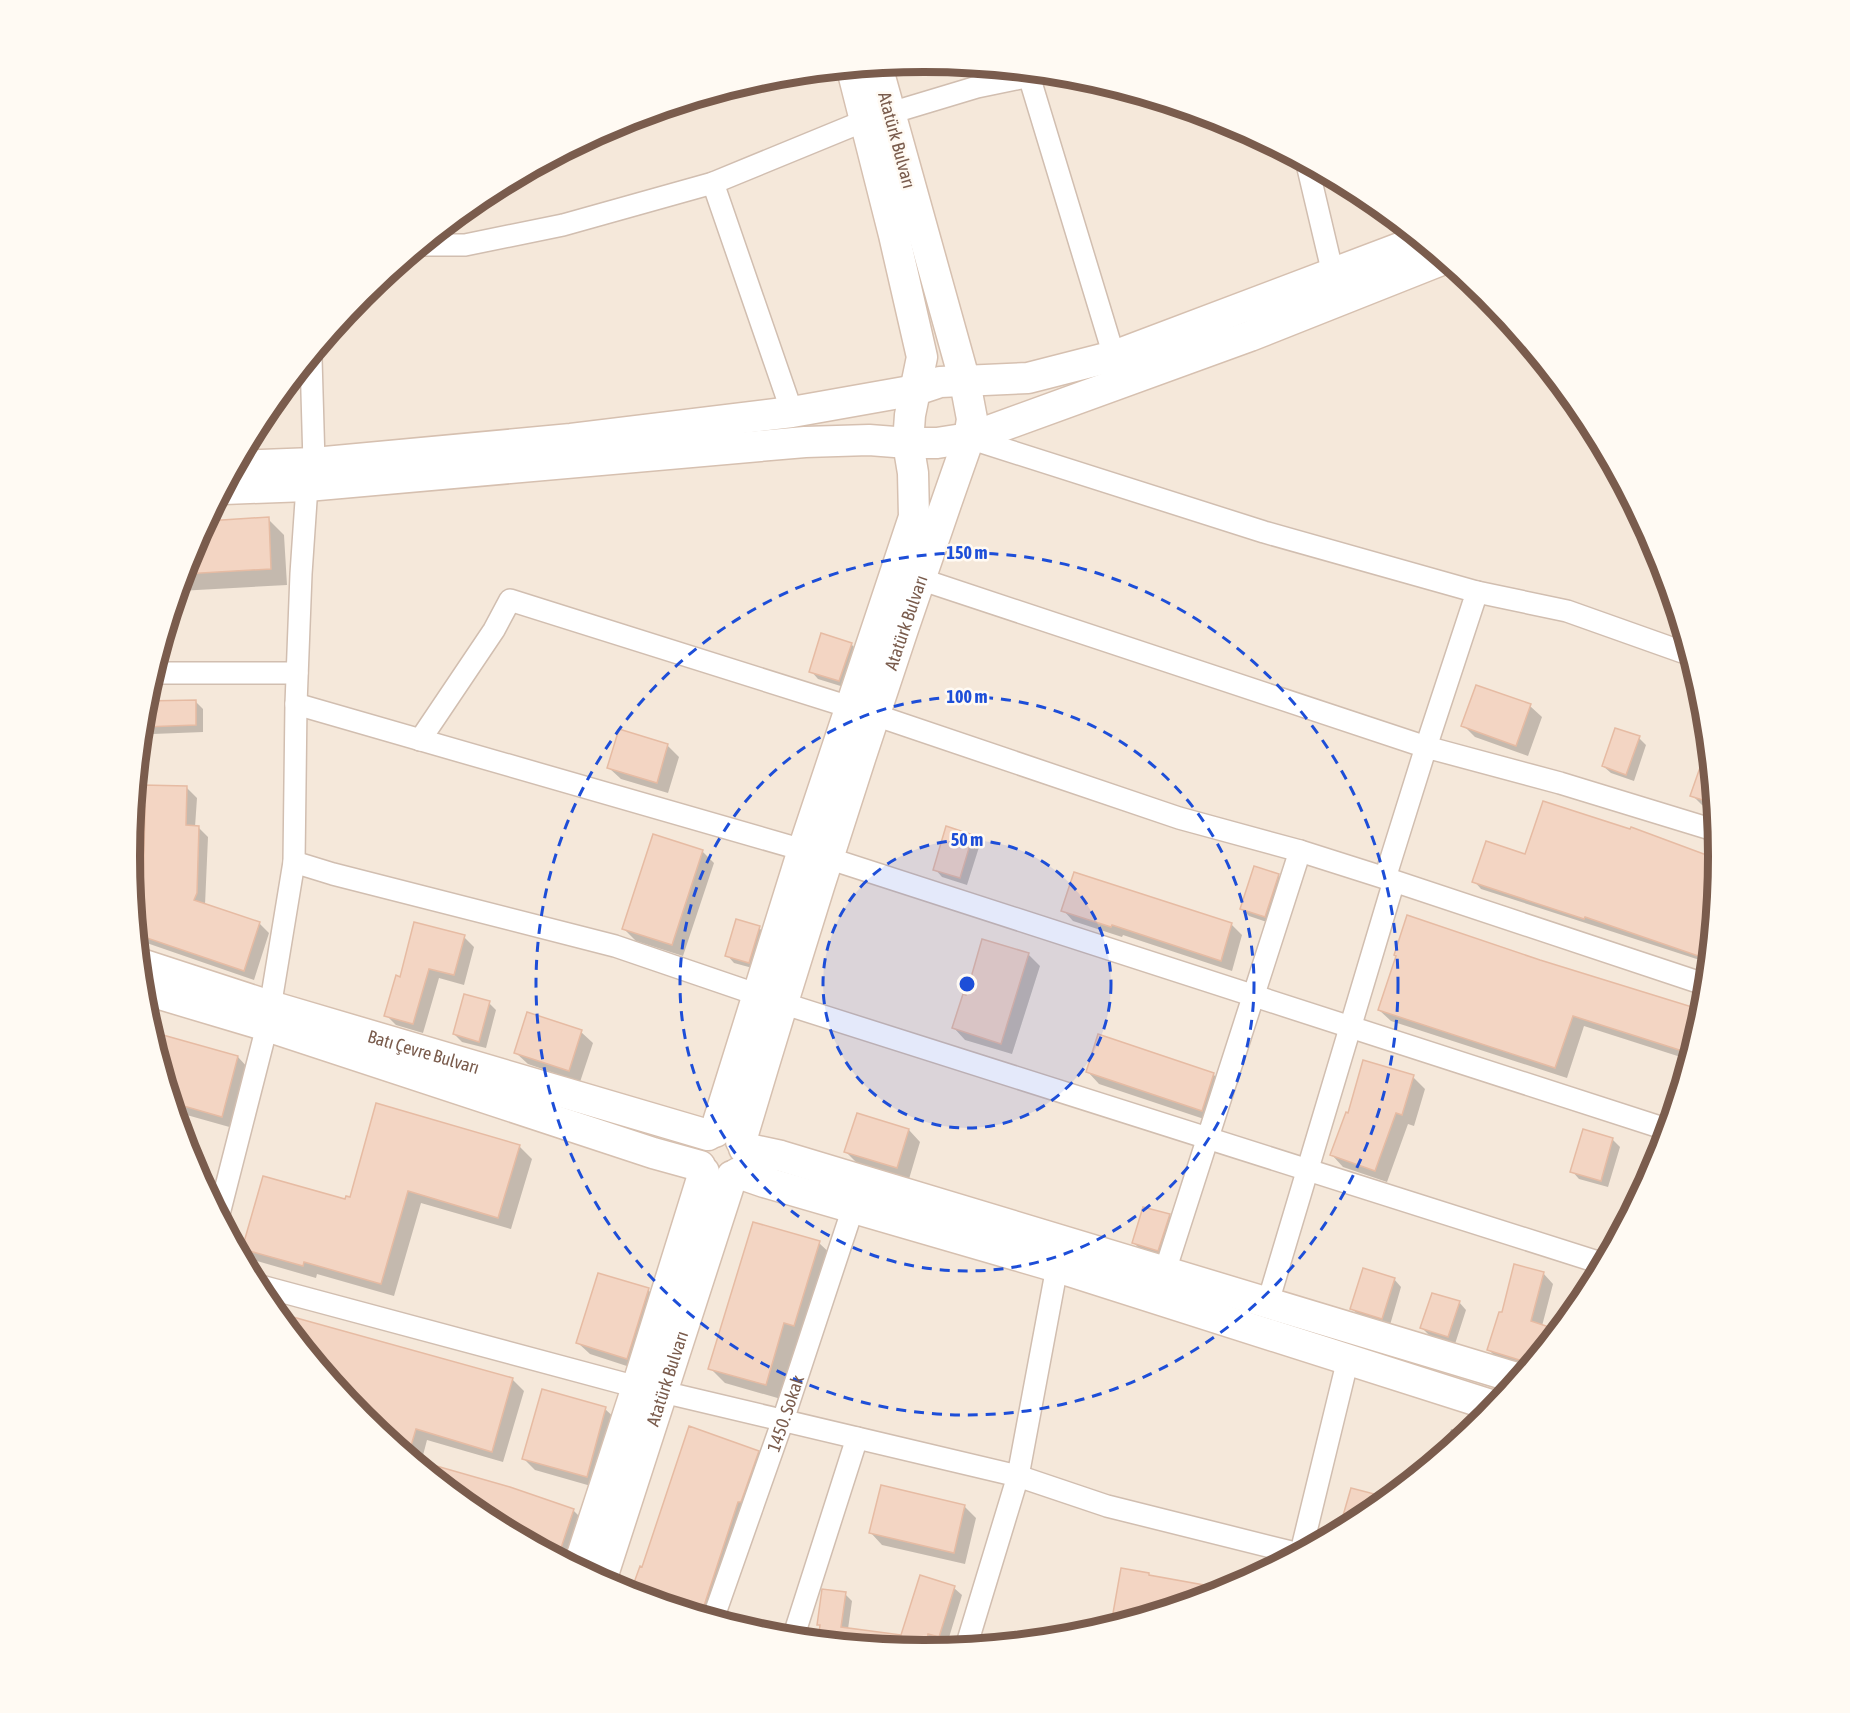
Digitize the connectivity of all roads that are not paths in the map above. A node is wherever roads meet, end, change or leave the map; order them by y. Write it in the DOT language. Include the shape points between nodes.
graph roads {
  1 [pos="877,74"];
  2 [pos="856,76"];
  3 [pos="1020,78"];
  4 [pos="1039,81"];
  5 [pos="877,117"];
  6 [pos="1310,173"];
  7 [pos="713,183"];
  8 [pos="1414,243"];
  9 [pos="434,245"];
  10 [pos="1436,262"];
  11 [pos="1334,274"];
  12 [pos="1114,356"];
  13 [pos="311,369"];
  14 [pos="965,382"];
  15 [pos="916,390"];
  16 [pos="792,412"];
  17 [pos="969,438"];
  18 [pos="908,444"];
  19 [pos="244,467"];
  20 [pos="310,475"];
  21 [pos="233,487"];
  22 [pos="920,579"];
  23 [pos="1477,592"];
  24 [pos="1683,652"];
  25 [pos="163,673"];
  26 [pos="297,673"];
  27 [pos="296,704"];
  28 [pos="863,711"];
  29 [pos="420,740"];
  30 [pos="1426,747"];
  31 [pos="1708,828"];
  32 [pos="1300,851"];
  33 [pos="816,855"];
  34 [pos="294,862"];
  35 [pos="1390,879"];
  36 [pos="148,967"];
  37 [pos="1699,982"];
  38 [pos="153,991"];
  39 [pos="1255,995"];
  40 [pos="769,999"];
  41 [pos="268,1016"];
  42 [pos="1351,1026"];
  43 [pos="1661,1127"];
  44 [pos="1206,1138"];
  45 [pos="723,1155"];
  46 [pos="1308,1170"];
  47 [pos="221,1204"];
  48 [pos="853,1208"];
  49 [pos="1596,1262"];
  50 [pos="1057,1267"];
  51 [pos="1165,1271"];
  52 [pos="271,1289"];
  53 [pos="1268,1302"];
  54 [pos="1348,1359"];
  55 [pos="1512,1377"];
  56 [pos="650,1390"];
  57 [pos="1487,1404"];
  58 [pos="783,1420"];
  59 [pos="857,1438"];
  60 [pos="1018,1476"];
  61 [pos="1302,1544"];
  62 [pos="1290,1551"];
  63 [pos="581,1561"];
  64 [pos="603,1571"];
  65 [pos="715,1612"];
  66 [pos="796,1630"];
  67 [pos="968,1639"];
  1 -- 5 [label="main road, Atatürk Bulvarı"];
  2 -- 5 [label="main road, Atatürk Bulvarı"];
  3 -- 5 [label="street"];
  4 -- 12 [label="street"];
  5 -- 7 [label="street"];
  5 -- 14 [label="main road, Atatürk Bulvarı"];
  5 -- 15 [label="main road, Atatürk Bulvarı" via="894,235 922,357"];
  6 -- 11 [label="street"];
  7 -- 9 [label="street" via="563,225 465,245"];
  7 -- 16 [label="street"];
  8 -- 11 [label="main road"];
  10 -- 17 [label="main road" via="1250,336"];
  11 -- 12 [label="main road"];
  12 -- 14 [label="main road" via="1028,378"];
  13 -- 20 [label="street"];
  14 -- 15 [label="main road" via="940,382"];
  14 -- 17 [label="main road, Atatürk Bulvarı" via="972,419"];
  15 -- 16 [label="main road"];
  15 -- 18 [label="main road, Atatürk Bulvarı"];
  16 -- 20 [label="main road"];
  17 -- 18 [label="main road"];
  17 -- 22 [label="main road, Atatürk Bulvarı"];
  17 -- 23 [label="street" via="1264,532"];
  18 -- 20 [label="main road" via="869,440 806,442"];
  18 -- 28 [label="main road, Atatürk Bulvarı" via="914,517"];
  19 -- 20 [label="main road"];
  20 -- 21 [label="main road"];
  20 -- 26 [label="street"];
  22 -- 28 [label="main road, Atatürk Bulvarı"];
  22 -- 30 [label="street"];
  23 -- 24 [label="street" via="1567,611"];
  23 -- 30 [label="street"];
  25 -- 26 [label="street"];
  26 -- 27 [label="street"];
  27 -- 29 [label="street"];
  27 -- 34 [label="street"];
  28 -- 29 [label="street" via="510,600"];
  28 -- 32 [label="street" via="1179,818"];
  28 -- 33 [label="main road, Atatürk Bulvarı"];
  29 -- 33 [label="street"];
  30 -- 31 [label="street"];
  30 -- 35 [label="street"];
  32 -- 35 [label="street"];
  32 -- 39 [label="street"];
  33 -- 39 [label="street"];
  33 -- 40 [label="main road, Atatürk Bulvarı"];
  34 -- 40 [label="street" via="615,946"];
  34 -- 41 [label="street"];
  35 -- 37 [label="street"];
  35 -- 42 [label="street"];
  36 -- 41 [label="main road, Batı Çevre Bulvarı"];
  38 -- 41 [label="main road, Batı Çevre Bulvarı"];
  39 -- 42 [label="street"];
  39 -- 44 [label="street"];
  40 -- 44 [label="street"];
  40 -- 45 [label="main road, Atatürk Bulvarı"];
  41 -- 45 [label="main road, Batı Çevre Bulvarı" via="653,1153"];
  41 -- 47 [label="street"];
  42 -- 43 [label="street"];
  42 -- 46 [label="street"];
  44 -- 46 [label="street"];
  44 -- 51 [label="street"];
  45 -- 48 [label="main road"];
  45 -- 51 [label="main road" via="792,1160"];
  45 -- 56 [label="main road, Atatürk Bulvarı"];
  46 -- 49 [label="street"];
  46 -- 53 [label="street"];
  48 -- 50 [label="main road"];
  48 -- 58 [label="street, 1450. Sokak"];
  50 -- 54 [label="main road"];
  50 -- 60 [label="street"];
  51 -- 53 [label="main road"];
  52 -- 56 [label="street"];
  53 -- 55 [label="main road"];
  54 -- 57 [label="main road"];
  54 -- 61 [label="street"];
  56 -- 58 [label="street"];
  56 -- 63 [label="main road, Atatürk Bulvarı"];
  56 -- 64 [label="main road, Atatürk Bulvarı"];
  58 -- 59 [label="street"];
  58 -- 65 [label="street, 1450. Sokak"];
  59 -- 60 [label="street"];
  59 -- 66 [label="street"];
  60 -- 62 [label="street" via="1107,1506"];
  60 -- 67 [label="street"];
}
